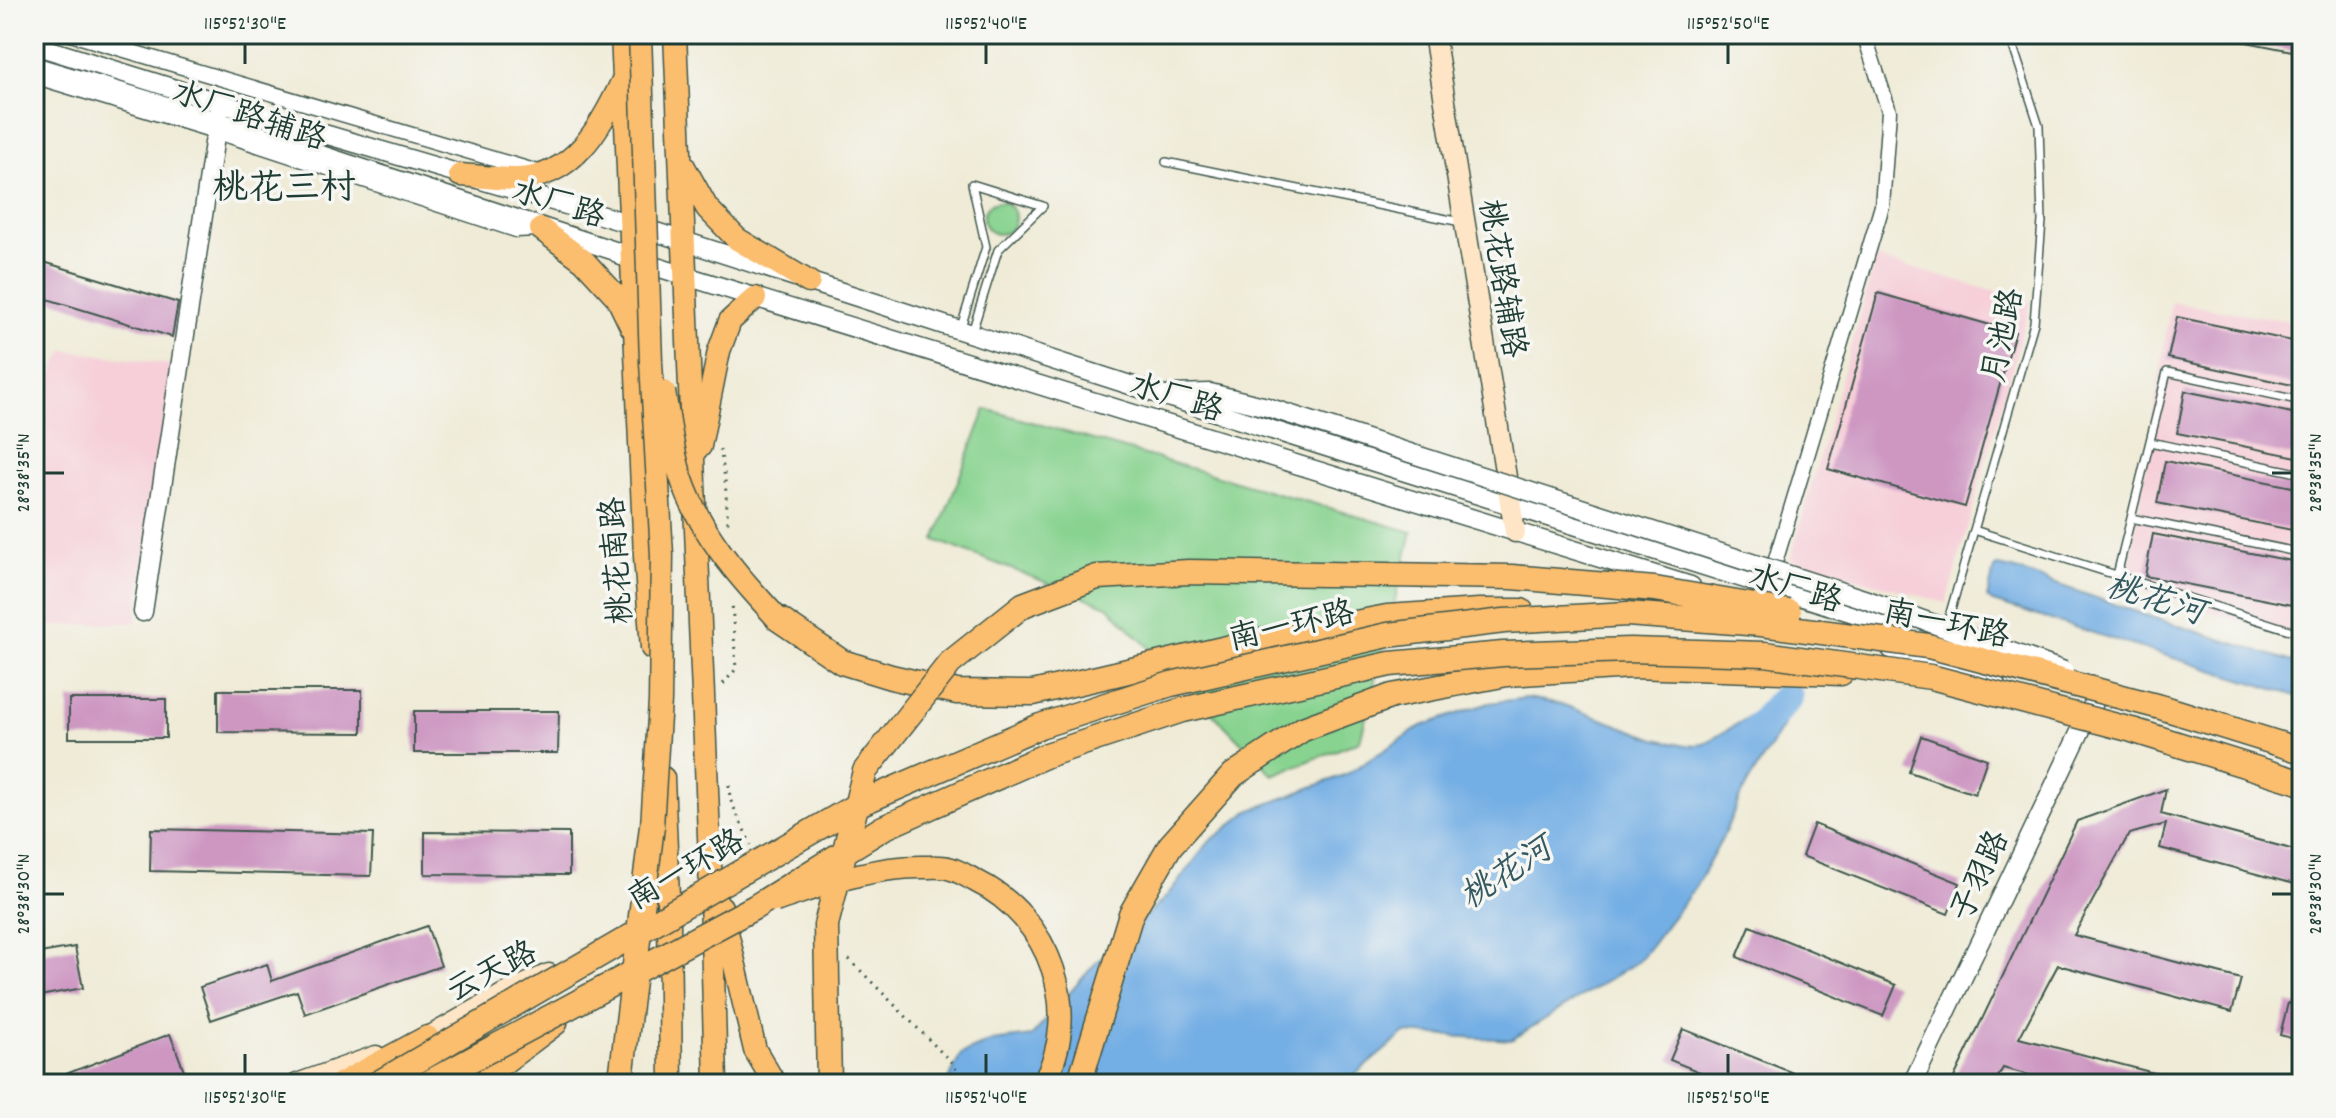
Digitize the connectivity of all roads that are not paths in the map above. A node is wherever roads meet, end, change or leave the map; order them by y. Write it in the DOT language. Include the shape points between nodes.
graph roads {
  1 [pos="71,34"];
  2 [pos="622,34"];
  3 [pos="640,34"];
  4 [pos="650,34"];
  5 [pos="675,34"];
  6 [pos="1434,34"];
  7 [pos="1864,34"];
  8 [pos="2009,34"];
  9 [pos="34,45"];
  10 [pos="34,66"];
  11 [pos="34,76"];
  12 [pos="624,78"];
  13 [pos="217,118"];
  14 [pos="679,157"];
  15 [pos="1166,162"];
  16 [pos="546,174"];
  17 [pos="460,175"];
  18 [pos="1465,222"];
  19 [pos="631,224"];
  20 [pos="541,229"];
  21 [pos="683,241"];
  22 [pos="632,259"];
  23 [pos="684,275"];
  24 [pos="809,282"];
  25 [pos="755,298"];
  26 [pos="966,332"];
  27 [pos="636,337"];
  28 [pos="1158,394"];
  29 [pos="2302,401"];
  30 [pos="2150,442"];
  31 [pos="2302,474"];
  32 [pos="693,483"];
  33 [pos="1510,505"];
  34 [pos="2131,518"];
  35 [pos="1974,530"];
  36 [pos="1515,532"];
  37 [pos="2302,553"];
  38 [pos="1773,569"];
  39 [pos="2117,575"];
  40 [pos="143,612"];
  41 [pos="1627,614"];
  42 [pos="777,618"];
  43 [pos="2302,634"];
  44 [pos="1935,644"];
  45 [pos="1931,677"];
  46 [pos="2099,692"];
  47 [pos="2164,708"];
  48 [pos="2088,714"];
  49 [pos="2302,753"];
  50 [pos="2302,784"];
  51 [pos="652,826"];
  52 [pos="710,860"];
  53 [pos="710,902"];
  54 [pos="755,907"];
  55 [pos="669,920"];
  56 [pos="710,939"];
  57 [pos="670,956"];
  58 [pos="589,996"];
  59 [pos="427,1038"];
  60 [pos="297,1084"];
  61 [pos="342,1084"];
  62 [pos="377,1084"];
  63 [pos="401,1084"];
  64 [pos="426,1084"];
  65 [pos="474,1084"];
  66 [pos="621,1084"];
  67 [pos="671,1084"];
  68 [pos="716,1084"];
  69 [pos="775,1084"];
  70 [pos="829,1084"];
  71 [pos="1043,1084"];
  72 [pos="1079,1084"];
  73 [pos="1912,1084"];
  1 -- 16 [label="street, 水厂路辅路"];
  2 -- 12 [label="main road, 桃花南路"];
  3 -- 51 [label="main road, bridge" via="662,555"];
  4 -- 42 [label="main road, bridge" via="658,364 680,476 700,522 734,571"];
  5 -- 14 [label="main road"];
  6 -- 18 [label="main road, 桃花路辅路"];
  7 -- 38 [label="street" via="1889,111 1882,206"];
  8 -- 35 [label="lane, 月池路" via="2039,126 2042,221 2034,323"];
  9 -- 13 [label="street, 水厂路"];
  10 -- 13 [label="street, 水厂路"];
  11 -- 13 [label="street, 水厂路辅路"];
  12 -- 16 [label="main road" via="603,122 575,156"];
  12 -- 19 [label="main road, 桃花南路"];
  13 -- 17 [label="street, 水厂路"];
  13 -- 20 [label="street, 水厂路"];
  13 -- 40 [label="street"];
  14 -- 21 [label="main road"];
  14 -- 24 [label="main road" via="707,208 737,239"];
  15 -- 18 [label="lane"];
  16 -- 17 [label="main road" via="520,179"];
  17 -- 19 [label="street, 水厂路"];
  18 -- 33 [label="main road, 桃花路辅路"];
  19 -- 21 [label="street, 水厂路"];
  19 -- 22 [label="main road, 桃花南路"];
  20 -- 22 [label="street, 水厂路"];
  20 -- 27 [label="main road" via="584,261 617,297"];
  21 -- 23 [label="main road"];
  21 -- 24 [label="street, 水厂路"];
  22 -- 23 [label="street, 水厂路"];
  22 -- 27 [label="main road, 桃花南路"];
  23 -- 25 [label="street, 水厂路"];
  23 -- 32 [label="main road"];
  24 -- 26 [label="street, 水厂路"];
  25 -- 32 [label="main road" via="730,321 719,351"];
  25 -- 36 [label="street, 水厂路"];
  26 -- 26 [label="lane" via="998,250 1043,206 972,184 986,247"];
  26 -- 28 [label="street, 水厂路"];
  27 -- 55 [label="main road, 桃花南路"];
  28 -- 33 [label="street, 水厂路"];
  28 -- 38 [label="street, bridge" via="1210,393 1267,407"];
  29 -- 30 [label="lane" via="2167,372"];
  30 -- 31 [label="lane"];
  30 -- 34 [label="lane"];
  32 -- 52 [label="main road"];
  33 -- 36 [label="main road, 桃花路辅路"];
  33 -- 44 [label="street, 水厂路"];
  34 -- 37 [label="lane"];
  34 -- 39 [label="lane"];
  35 -- 39 [label="lane"];
  35 -- 44 [label="lane, 月池路"];
  36 -- 48 [label="street, 水厂路"];
  38 -- 47 [label="street, bridge"];
  39 -- 43 [label="lane"];
  41 -- 42 [label="highway, bridge" via="1479,611 1387,617 1033,693 957,692 891,677 842,662"];
  41 -- 44 [label="highway, 南一环路, bridge"];
  41 -- 62 [label="highway, 南一环路, bridge" via="1388,635 1171,684 1040,726 859,804"];
  44 -- 46 [label="street, 水厂路"];
  44 -- 47 [label="highway, 南一环路, bridge"];
  44 -- 70 [label="highway, bridge" via="1655,589 1512,577 1097,577 1023,605 950,663 865,771 826,925"];
  45 -- 50 [label="highway, 南一环路, bridge" via="2132,730"];
  45 -- 54 [label="highway, 南一环路, bridge" via="1765,654 1630,650 1390,664 1182,710 1047,755 883,828"];
  45 -- 72 [label="highway, bridge" via="1632,666 1507,674 1392,696 1303,729 1233,775 1170,846 1131,914"];
  46 -- 48 [label="street, 子羽路"];
  46 -- 49 [label="street, 水厂路"];
  47 -- 49 [label="highway, 南一环路, bridge"];
  48 -- 50 [label="street, 水厂路"];
  48 -- 73 [label="street, 子羽路"];
  51 -- 66 [label="highway, bridge"];
  52 -- 53 [label="main road"];
  52 -- 69 [label="main road" via="755,1050"];
  53 -- 55 [label="main road, 云天路"];
  53 -- 56 [label="main road"];
  54 -- 58 [label="highway, 南一环路, bridge"];
  54 -- 71 [label="main road, bridge" via="897,867 949,868 996,891 1052,961 1063,1010 1055,1064"];
  55 -- 57 [label="main road, 桃花南路"];
  55 -- 59 [label="main road, 云天路" via="504,994"];
  56 -- 57 [label="main road, 云天路"];
  56 -- 68 [label="main road"];
  57 -- 63 [label="main road, 云天路"];
  57 -- 67 [label="main road, 桃花南路"];
  58 -- 64 [label="highway, 南一环路, bridge"];
  58 -- 65 [label="highway, bridge"];
  59 -- 60 [label="main road, 云天路"];
  59 -- 61 [label="highway"];
}
